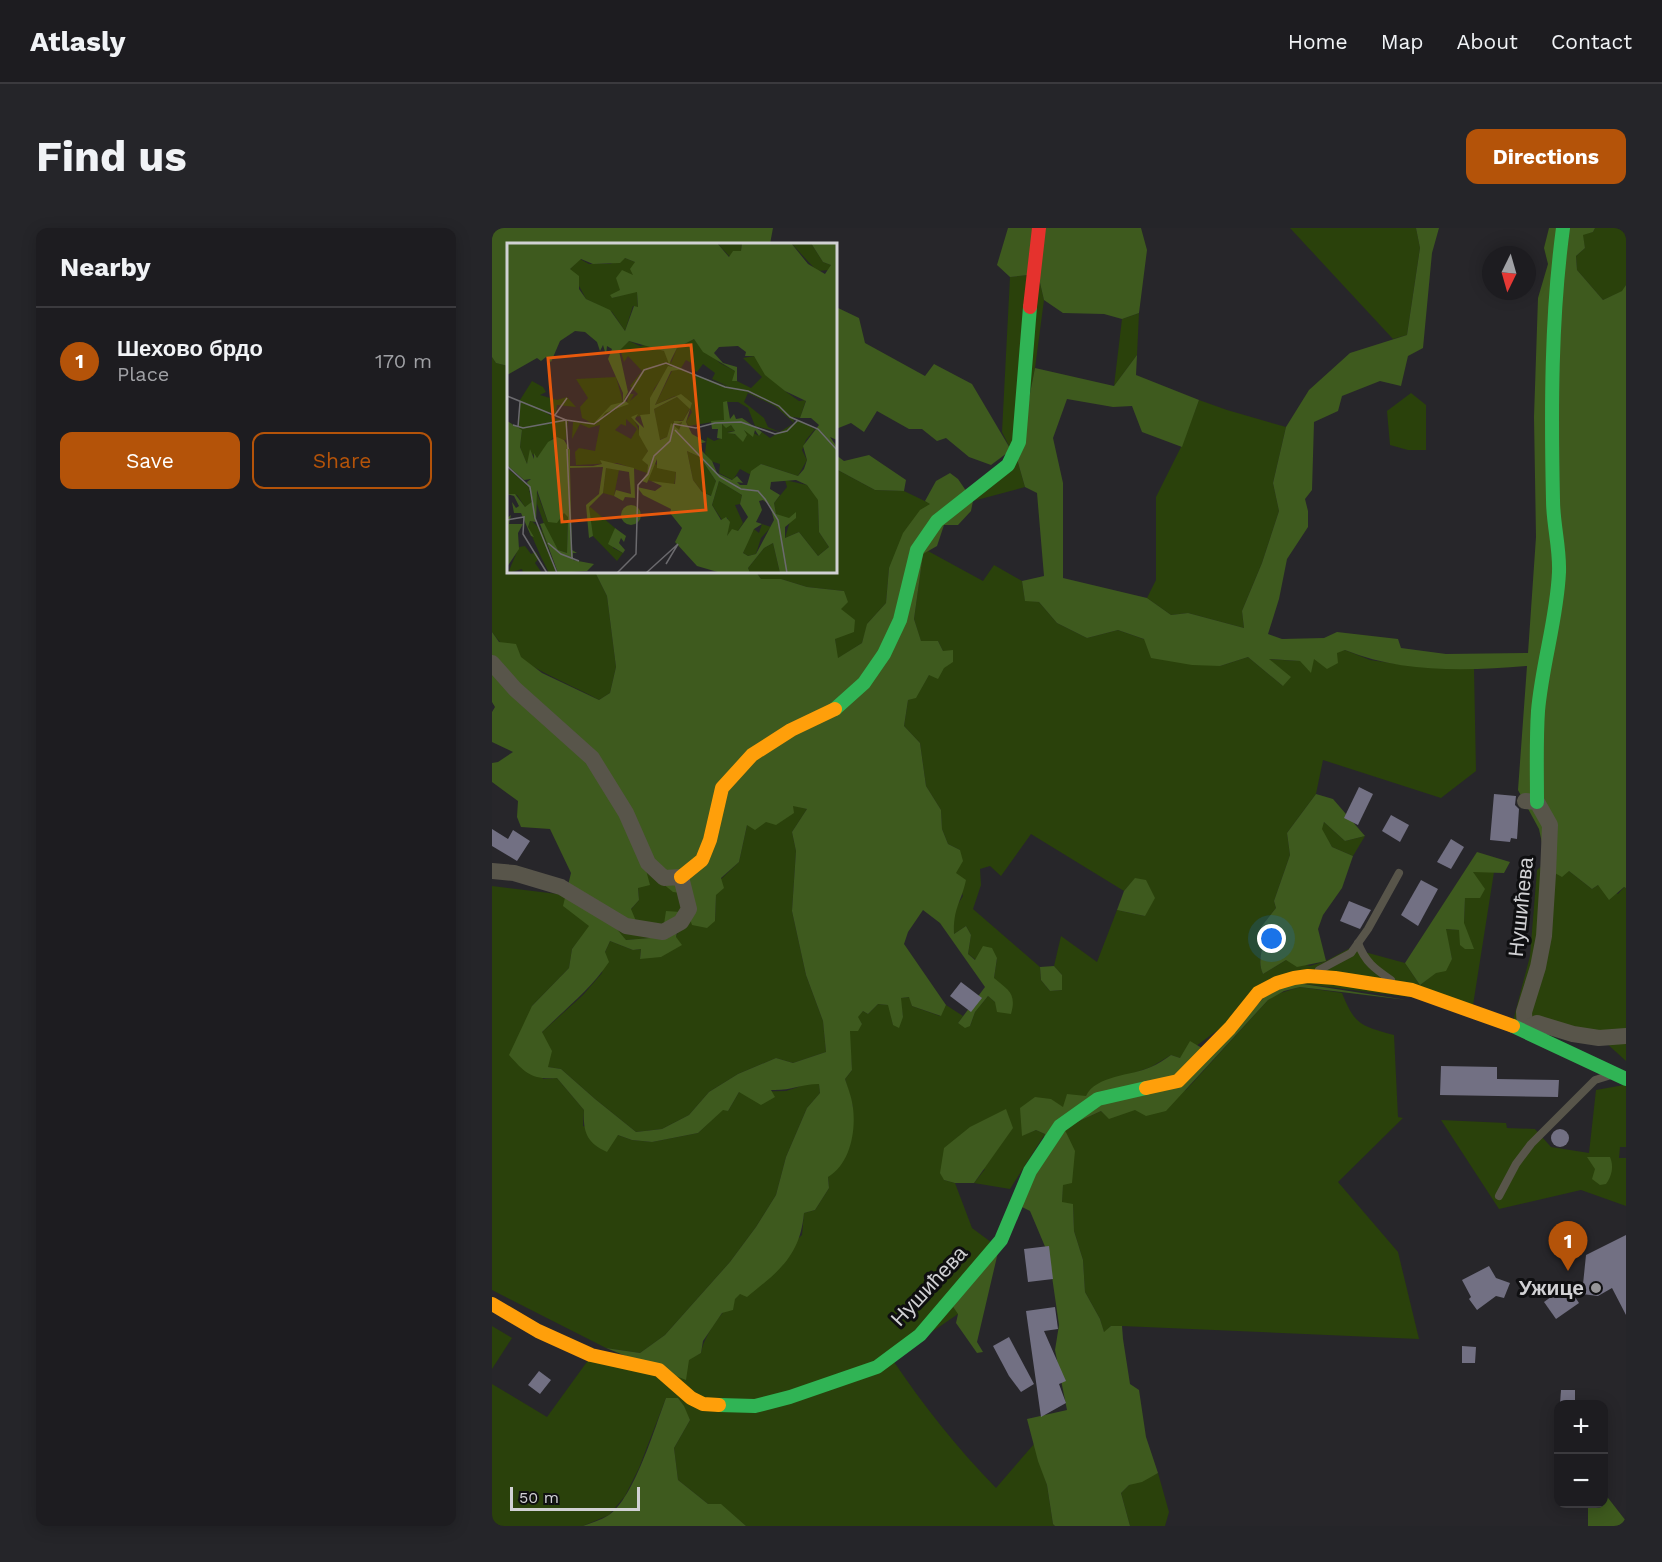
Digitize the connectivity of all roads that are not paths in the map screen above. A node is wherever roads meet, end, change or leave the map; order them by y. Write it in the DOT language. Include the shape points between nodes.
graph roads {
  1 [pos="1039,228"];
  2 [pos="1563,228"];
  3 [pos="492,663"];
  4 [pos="1531,801"];
  5 [pos="492,872"];
  6 [pos="1400,873"];
  7 [pos="681,877"];
  8 [pos="1358,944"];
  9 [pos="1308,976"];
  10 [pos="1403,989"];
  11 [pos="1525,1030"];
  12 [pos="1626,1036"];
  13 [pos="1620,1076"];
  14 [pos="1499,1196"];
  15 [pos="492,1304"];
  1 -- 7 [label="street" via="1019,442 1008,465 937,521 917,550 900,620 885,654 864,683 832,712 791,730 752,755 722,788 702,860"];
  2 -- 4 [label="street" via="1556,278 1552,502 1559,571 1538,712"];
  3 -- 7 [label="street" via="515,689 592,758 626,813 648,863 664,878"];
  4 -- 11 [label="street, Нушићева" via="1550,825 1544,936 1524,1012"];
  5 -- 7 [label="street" via="514,873 561,887 626,926 663,932 681,922 689,909"];
  6 -- 8 [label="lane, Нушићева"];
  8 -- 9 [label="lane, Нушићева" via="1351,953"];
  8 -- 10 [label="lane, Нушићева" via="1370,964"];
  9 -- 10 [label="street, Нушићева"];
  9 -- 15 [label="street, Нушићева" via="1277,983 1258,993 1178,1081 1098,1098 1060,1126 1030,1171 1000,1240 920,1335 877,1367 755,1406 703,1404 659,1370 591,1355"];
  10 -- 11 [label="street, Нушићева"];
  11 -- 12 [label="street" via="1537,1023 1599,1038"];
  11 -- 13 [label="street, Нушићева"];
  13 -- 14 [label="lane, Нушићева" via="1595,1080 1531,1144"];
}
